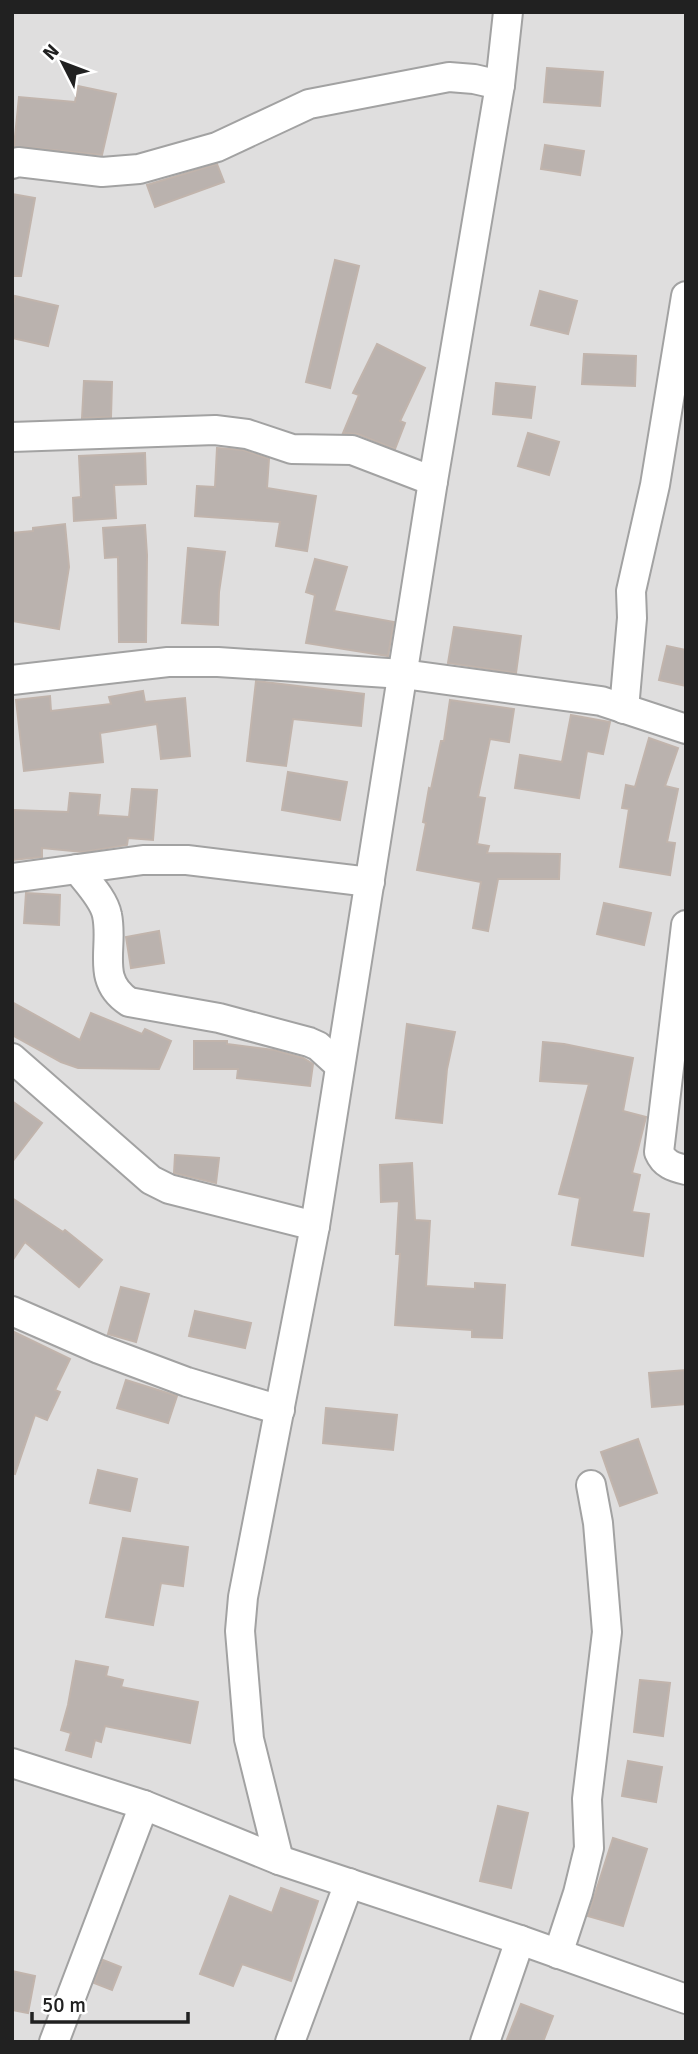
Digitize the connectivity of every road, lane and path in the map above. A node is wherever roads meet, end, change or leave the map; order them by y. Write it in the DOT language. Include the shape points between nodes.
graph roads {
  1 [pos="508,12"];
  2 [pos="500,85"];
  3 [pos="12,164"];
  4 [pos="686,296"];
  5 [pos="12,437"];
  6 [pos="433,481"];
  7 [pos="403,674"];
  8 [pos="12,680"];
  9 [pos="624,709"];
  10 [pos="686,729"];
  11 [pos="77,869"];
  12 [pos="12,878"];
  13 [pos="370,882"];
  14 [pos="686,925"];
  15 [pos="12,1058"];
  16 [pos="340,1066"];
  17 [pos="686,1170"];
  18 [pos="316,1226"];
  19 [pos="12,1311"];
  20 [pos="280,1410"];
  21 [pos="591,1485"];
  22 [pos="12,1763"];
  23 [pos="144,1805"];
  24 [pos="279,1860"];
  25 [pos="349,1883"];
  26 [pos="520,1940"];
  27 [pos="558,1954"];
  28 [pos="686,2000"];
  29 [pos="54,2042"];
  30 [pos="290,2042"];
  31 [pos="485,2042"];
  1 -- 2 [label="street"];
  2 -- 3 [label="street" via="449,77 309,104 217,147 139,169 102,172"];
  2 -- 6 [label="street"];
  4 -- 9 [label="street" via="655,485 631,591"];
  5 -- 6 [label="street" via="226,431 292,449 352,450"];
  6 -- 7 [label="street"];
  7 -- 8 [label="street" via="168,662"];
  7 -- 9 [label="street" via="578,697"];
  7 -- 13 [label="street"];
  9 -- 10 [label="street"];
  11 -- 12 [label="street"];
  11 -- 13 [label="street" via="143,859 187,860"];
  11 -- 16 [label="street" via="107,914 109,981 116,993 129,1002 219,1018 309,1042"];
  13 -- 16 [label="street"];
  14 -- 17 [label="street" via="659,1152 673,1168"];
  15 -- 18 [label="street" via="151,1180 169,1189"];
  16 -- 18 [label="street"];
  18 -- 20 [label="street"];
  19 -- 20 [label="street" via="187,1382"];
  20 -- 24 [label="street" via="240,1631 249,1739"];
  21 -- 27 [label="street" via="607,1632 587,1799 589,1848"];
  22 -- 23 [label="street"];
  23 -- 24 [label="street"];
  23 -- 29 [label="street"];
  24 -- 25 [label="street"];
  25 -- 26 [label="street"];
  25 -- 30 [label="street"];
  26 -- 27 [label="street"];
  26 -- 31 [label="street"];
  27 -- 28 [label="street"];
}
